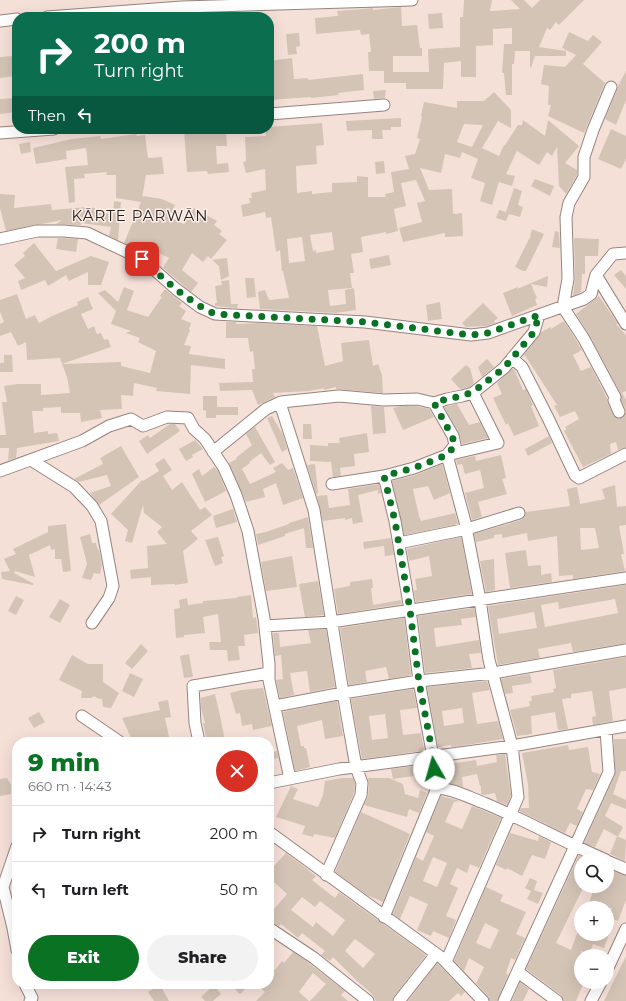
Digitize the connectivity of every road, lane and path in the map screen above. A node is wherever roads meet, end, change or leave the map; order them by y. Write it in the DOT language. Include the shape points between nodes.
graph roads {
  1 [pos="412,0"];
  2 [pos="182,8"];
  3 [pos="122,12"];
  4 [pos="12,20"];
  5 [pos="0,21"];
  6 [pos="611,87"];
  7 [pos="384,104"];
  8 [pos="274,114"];
  9 [pos="12,132"];
  10 [pos="0,133"];
  11 [pos="0,239"];
  12 [pos="626,252"];
  13 [pos="596,275"];
  14 [pos="563,307"];
  15 [pos="539,315"];
  16 [pos="626,324"];
  17 [pos="512,358"];
  18 [pos="473,392"];
  19 [pos="282,402"];
  20 [pos="434,403"];
  21 [pos="619,412"];
  22 [pos="213,452"];
  23 [pos="626,454"];
  24 [pos="447,455"];
  25 [pos="31,460"];
  26 [pos="0,471"];
  27 [pos="384,476"];
  28 [pos="332,484"];
  29 [pos="519,513"];
  30 [pos="467,529"];
  31 [pos="399,543"];
  32 [pos="626,578"];
  33 [pos="480,600"];
  34 [pos="410,610"];
  35 [pos="331,622"];
  36 [pos="92,623"];
  37 [pos="265,626"];
  38 [pos="626,650"];
  39 [pos="269,672"];
  40 [pos="492,673"];
  41 [pos="419,682"];
  42 [pos="343,693"];
  43 [pos="275,706"];
  44 [pos="82,716"];
  45 [pos="626,726"];
  46 [pos="606,730"];
  47 [pos="113,737"];
  48 [pos="197,737"];
  49 [pos="512,746"];
  50 [pos="433,756"];
  51 [pos="356,767"];
  52 [pos="290,778"];
  53 [pos="274,781"];
  54 [pos="438,788"];
  55 [pos="511,814"];
  56 [pos="274,836"];
  57 [pos="575,847"];
  58 [pos="589,853"];
  59 [pos="12,861"];
  60 [pos="614,864"];
  61 [pos="626,869"];
  62 [pos="326,875"];
  63 [pos="384,917"];
  64 [pos="12,924"];
  65 [pos="626,929"];
  66 [pos="274,931"];
  67 [pos="436,954"];
  68 [pos="614,955"];
  69 [pos="446,962"];
  70 [pos="518,972"];
  71 [pos="28,989"];
  72 [pos="597,989"];
  73 [pos="30,1001"];
  74 [pos="368,1001"];
  75 [pos="399,1001"];
  76 [pos="484,1001"];
  77 [pos="504,1001"];
  78 [pos="557,1001"];
  79 [pos="591,1001"];
  1 -- 2 [label="street"];
  2 -- 3 [label="street"];
  4 -- 5 [label="street"];
  6 -- 14 [label="street" via="584,157 584,177 569,203 566,217 568,279"];
  7 -- 8 [label="street"];
  9 -- 10 [label="street"];
  11 -- 15 [label="street" via="37,231 86,233 142,259 176,289 200,307 215,314 365,322 471,335 488,333"];
  12 -- 13 [label="street" via="613,254"];
  13 -- 14 [label="street" via="591,294"];
  13 -- 16 [label="street"];
  14 -- 15 [label="street"];
  14 -- 21 [label="street" via="615,397"];
  15 -- 17 [label="street" via="534,332"];
  17 -- 18 [label="street" via="504,368"];
  17 -- 23 [label="street" via="522,368 574,475 579,478"];
  18 -- 20 [label="street"];
  18 -- 24 [label="street" via="498,443"];
  19 -- 20 [label="street" via="339,396 384,400 417,399"];
  19 -- 22 [label="street" via="266,409"];
  19 -- 35 [label="street" via="281,406 314,510"];
  20 -- 24 [label="street" via="455,445"];
  22 -- 25 [label="street" via="188,418 167,417 143,426 131,419"];
  22 -- 37 [label="street" via="224,468 236,495 248,531"];
  24 -- 27 [label="street"];
  24 -- 30 [label="street"];
  25 -- 26 [label="street"];
  25 -- 36 [label="street" via="74,488 92,506 101,521 113,586 109,598"];
  27 -- 28 [label="street"];
  27 -- 31 [label="street"];
  29 -- 30 [label="street"];
  30 -- 31 [label="street"];
  30 -- 33 [label="street"];
  31 -- 34 [label="street"];
  32 -- 33 [label="street"];
  33 -- 34 [label="street"];
  33 -- 40 [label="street"];
  34 -- 35 [label="street"];
  34 -- 41 [label="street"];
  35 -- 37 [label="street"];
  35 -- 42 [label="street"];
  37 -- 39 [label="street"];
  38 -- 40 [label="street"];
  39 -- 43 [label="street"];
  39 -- 48 [label="street" via="193,686"];
  40 -- 41 [label="street"];
  40 -- 49 [label="street"];
  41 -- 42 [label="street"];
  41 -- 50 [label="street"];
  42 -- 43 [label="street"];
  42 -- 51 [label="street"];
  43 -- 52 [label="street"];
  44 -- 47 [label="street"];
  45 -- 46 [label="street"];
  46 -- 49 [label="street"];
  46 -- 57 [label="street" via="608,772"];
  49 -- 50 [label="street"];
  49 -- 55 [label="street" via="518,797"];
  50 -- 51 [label="street"];
  50 -- 54 [label="street" via="435,782"];
  51 -- 52 [label="street"];
  51 -- 62 [label="street" via="362,783 361,795"];
  52 -- 53 [label="street"];
  54 -- 55 [label="street" via="449,789"];
  54 -- 63 [label="street"];
  55 -- 57 [label="street"];
  55 -- 69 [label="street"];
  56 -- 62 [label="street"];
  57 -- 58 [label="street"];
  57 -- 70 [label="street"];
  59 -- 64 [label="street" via="3,887"];
  60 -- 61 [label="street"];
  62 -- 63 [label="street"];
  63 -- 67 [label="street"];
  65 -- 68 [label="street"];
  66 -- 74 [label="street" via="314,958"];
  67 -- 69 [label="street"];
  67 -- 75 [label="street"];
  69 -- 76 [label="street"];
  70 -- 77 [label="street"];
  70 -- 78 [label="street"];
  71 -- 73 [label="street" via="32,998"];
  72 -- 79 [label="street"];
}
